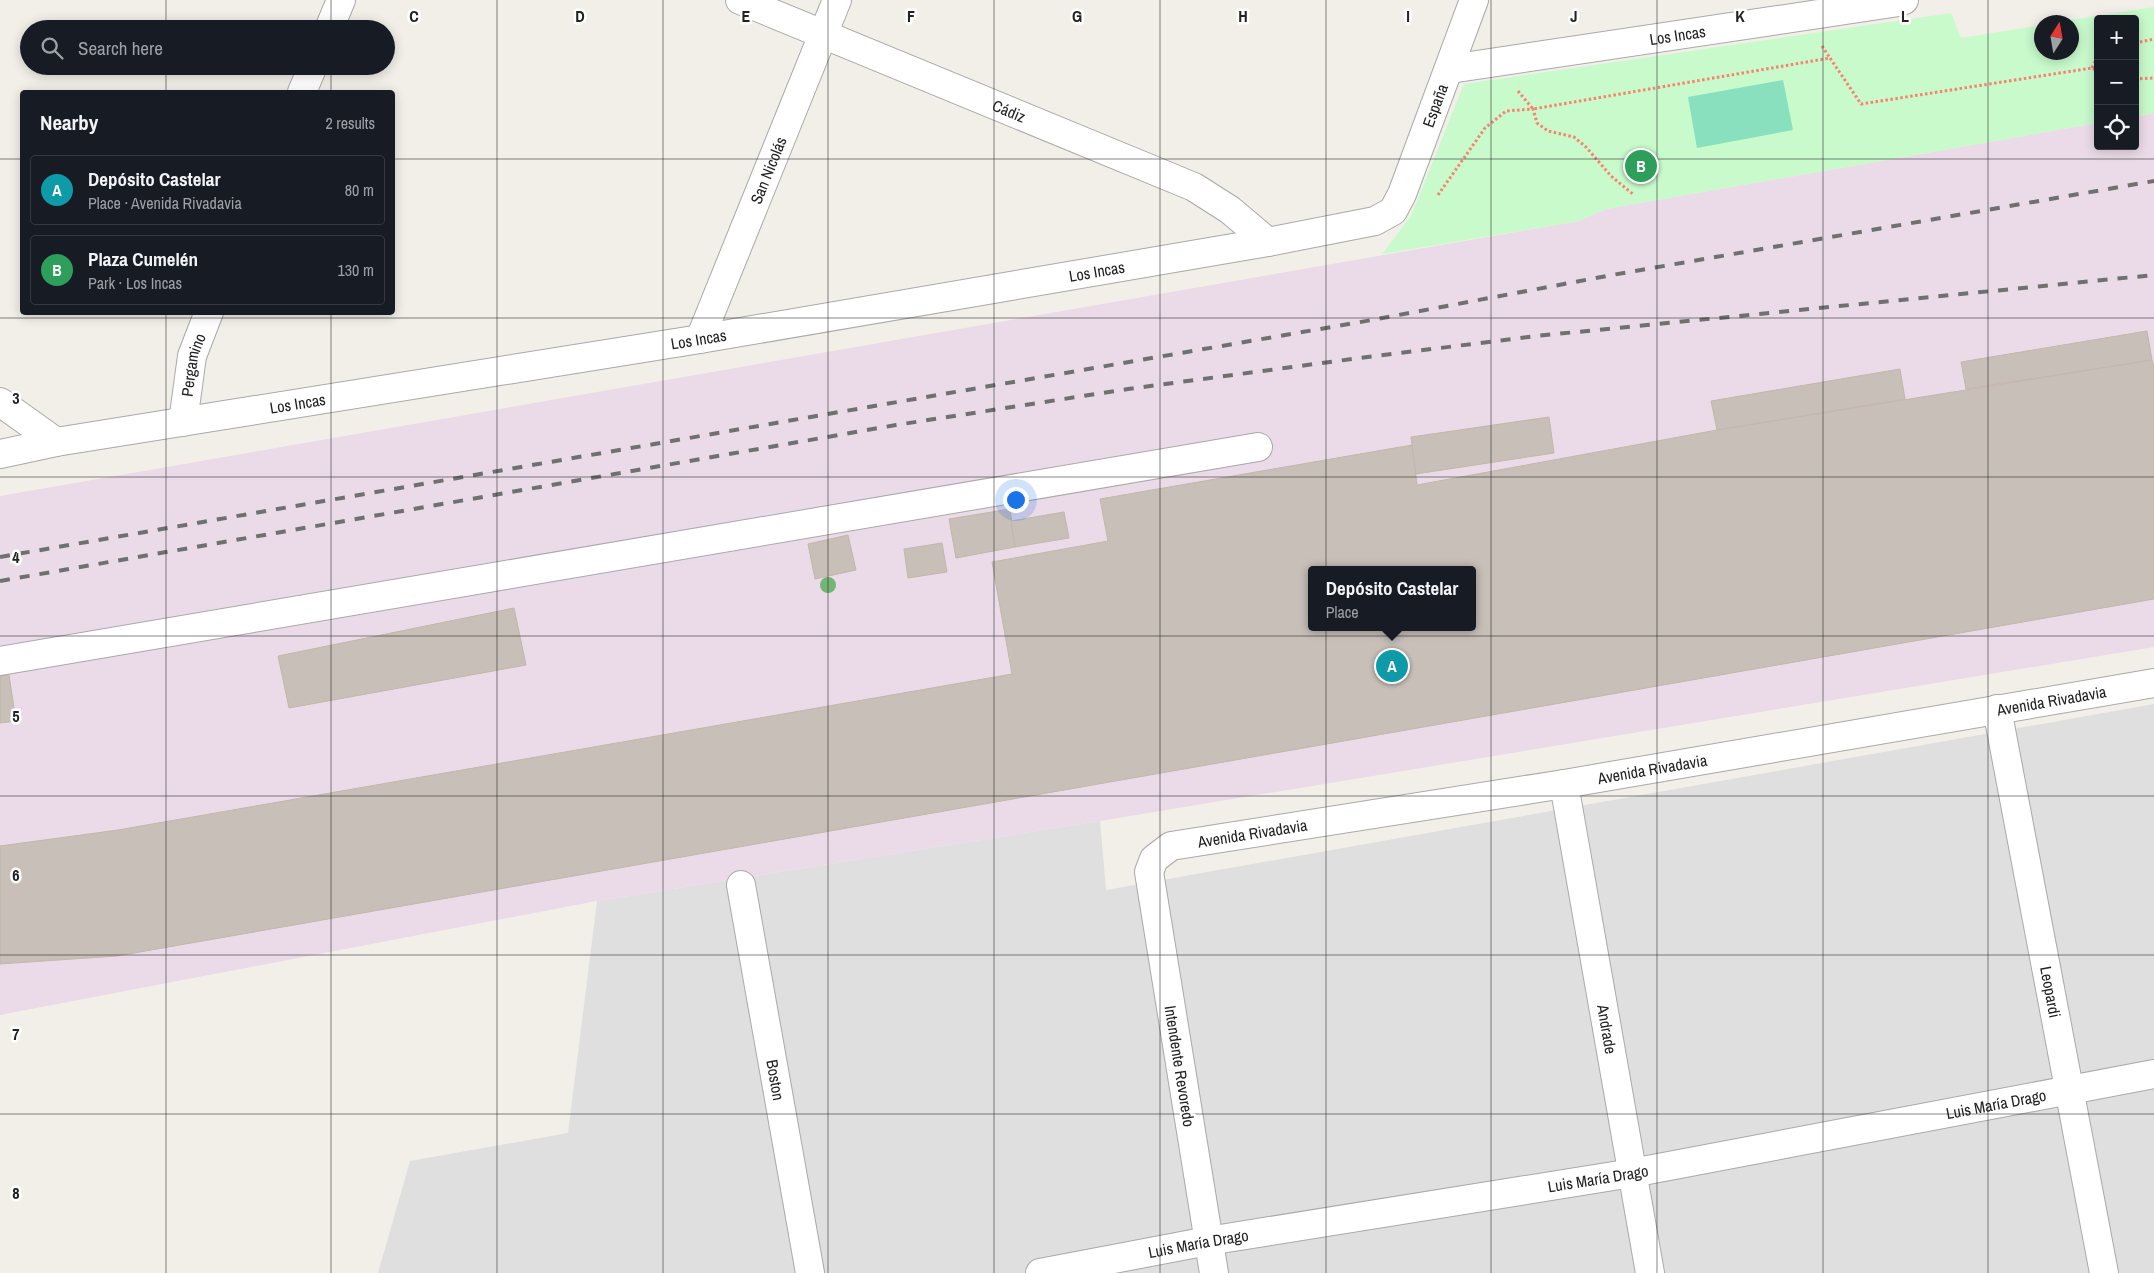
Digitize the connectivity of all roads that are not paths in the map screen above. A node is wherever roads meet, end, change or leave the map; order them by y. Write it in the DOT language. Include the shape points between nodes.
graph roads {
  1 [pos="341,0"];
  2 [pos="740,0"];
  3 [pos="837,0"];
  4 [pos="1474,0"];
  5 [pos="1904,0"];
  6 [pos="332,20"];
  7 [pos="822,35"];
  8 [pos="1450,69"];
  9 [pos="309,75"];
  10 [pos="303,90"];
  11 [pos="1393,211"];
  12 [pos="1268,242"];
  13 [pos="208,315"];
  14 [pos="700,339"];
  15 [pos="0,402"];
  16 [pos="183,422"];
  17 [pos="56,442"];
  18 [pos="1258,447"];
  19 [pos="0,454"];
  20 [pos="0,661"];
  21 [pos="2154,683"];
  22 [pos="1997,709"];
  23 [pos="1564,784"];
  24 [pos="1154,859"];
  25 [pos="741,885"];
  26 [pos="2154,1074"];
  27 [pos="2070,1089"];
  28 [pos="1632,1173"];
  29 [pos="1208,1241"];
  30 [pos="810,1273"];
  31 [pos="1040,1273"];
  32 [pos="1214,1273"];
  33 [pos="1650,1273"];
  34 [pos="2104,1273"];
  1 -- 6 [label="street"];
  2 -- 7 [label="street, Cádiz"];
  3 -- 7 [label="street, San Nicolás"];
  4 -- 8 [label="street, España"];
  5 -- 8 [label="street, Los Incas"];
  7 -- 12 [label="street, Cádiz" via="1194,187 1230,210"];
  7 -- 14 [label="street, San Nicolás"];
  8 -- 11 [label="street, España"];
  9 -- 10 [label="street"];
  11 -- 12 [label="street, Los Incas" via="1375,221"];
  12 -- 14 [label="street, Los Incas"];
  13 -- 16 [label="street, Pergamino" via="192,356"];
  14 -- 16 [label="street, Los Incas"];
  15 -- 17 [label="street"];
  16 -- 17 [label="street, Los Incas"];
  17 -- 19 [label="street, Los Incas"];
  18 -- 20 [label="street"];
  21 -- 22 [label="street, Avenida Rivadavia"];
  22 -- 23 [label="street, Avenida Rivadavia"];
  22 -- 27 [label="street, Leopardi"];
  23 -- 24 [label="street, Avenida Rivadavia" via="1171,846"];
  23 -- 28 [label="street, Andrade"];
  24 -- 29 [label="street, Intendente Revoredo" via="1149,872"];
  25 -- 30 [label="street, Boston"];
  26 -- 27 [label="street, Luis María Drago"];
  27 -- 28 [label="street, Luis María Drago"];
  27 -- 34 [label="street, Leopardi"];
  28 -- 29 [label="street, Luis María Drago"];
  28 -- 33 [label="street, Andrade"];
  29 -- 31 [label="street, Luis María Drago"];
  29 -- 32 [label="street, Intendente Revoredo"];
}
